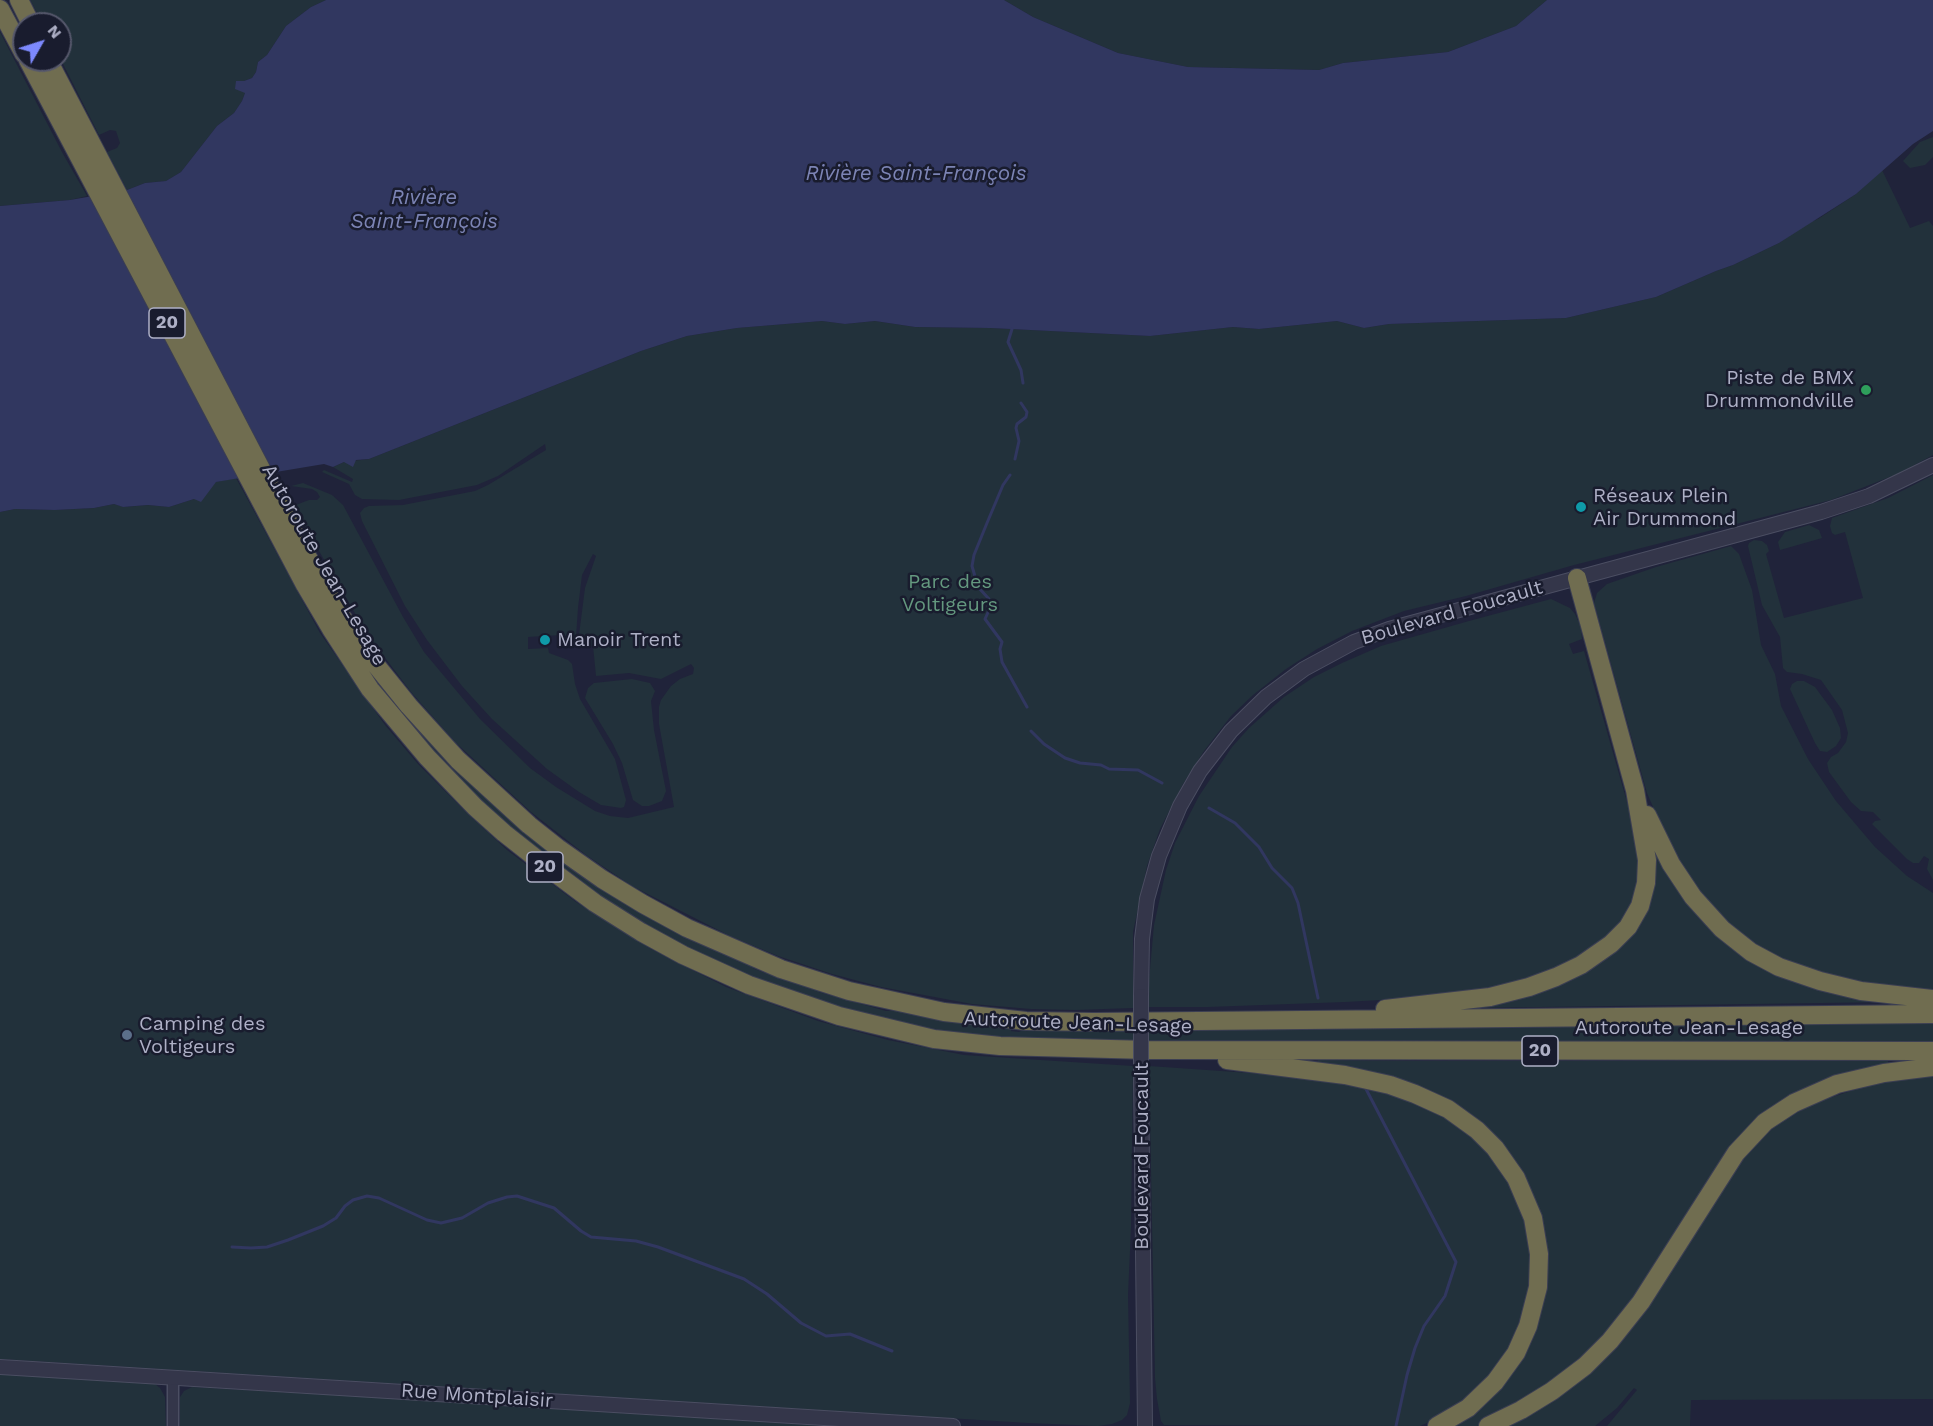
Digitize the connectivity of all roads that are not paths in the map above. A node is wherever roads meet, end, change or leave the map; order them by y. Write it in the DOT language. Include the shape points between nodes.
graph roads {
  1 [pos="0,9"];
  2 [pos="12,32"];
  3 [pos="35,72"];
  4 [pos="53,72"];
  5 [pos="85,150"];
  6 [pos="1933,465"];
  7 [pos="266,494"];
  8 [pos="1577,578"];
  9 [pos="1635,790"];
  10 [pos="1933,999"];
  11 [pos="1933,1014"];
  12 [pos="1273,1020"];
  13 [pos="1148,1050"];
  14 [pos="1933,1051"];
  15 [pos="1933,1067"];
  16 [pos="0,1366"];
  17 [pos="173,1378"];
  18 [pos="173,1426"];
  19 [pos="953,1426"];
  20 [pos="1145,1426"];
  21 [pos="1437,1426"];
  22 [pos="1488,1426"];
  1 -- 2 [label="highway"];
  3 -- 5 [label="highway, Autoroute Jean-Lesage / 20"];
  4 -- 5 [label="highway, Autoroute Jean-Lesage / 20"];
  5 -- 7 [label="highway, Autoroute Jean-Lesage / 20"];
  6 -- 8 [label="street, Boulevard Foucault" via="1869,496 1821,512"];
  7 -- 12 [label="highway, Autoroute Jean-Lesage / 20" via="352,633 445,746 493,794 558,848 615,888 673,921 810,979 868,996 958,1014 1046,1022"];
  7 -- 13 [label="highway, Autoroute Jean-Lesage / 20" via="334,634 370,689 410,739 504,833 627,923 730,977 803,1005 878,1027 990,1046"];
  8 -- 9 [label="highway"];
  8 -- 20 [label="street, Boulevard Foucault, bridge" via="1408,623 1331,653 1254,708 1226,737 1184,799 1153,877 1141,946"];
  9 -- 10 [label="highway" via="1681,880 1706,913 1743,947 1779,967 1820,981 1861,991"];
  9 -- 12 [label="highway" via="1647,860 1642,899 1623,933 1589,960 1547,980 1490,997"];
  11 -- 12 [label="highway, Autoroute Jean-Lesage / 20"];
  13 -- 14 [label="highway, Autoroute Jean-Lesage / 20"];
  13 -- 21 [label="highway" via="1319,1071 1390,1085 1456,1114 1501,1155 1520,1185 1535,1227 1539,1262 1534,1307 1521,1344 1501,1376 1468,1408"];
  15 -- 22 [label="highway" via="1884,1072 1837,1084 1794,1103 1766,1122 1731,1161 1646,1295 1610,1341 1552,1391"];
  16 -- 17 [label="street, Rue Montplaisir"];
  17 -- 18 [label="street"];
  17 -- 19 [label="street, Rue Montplaisir"];
}
